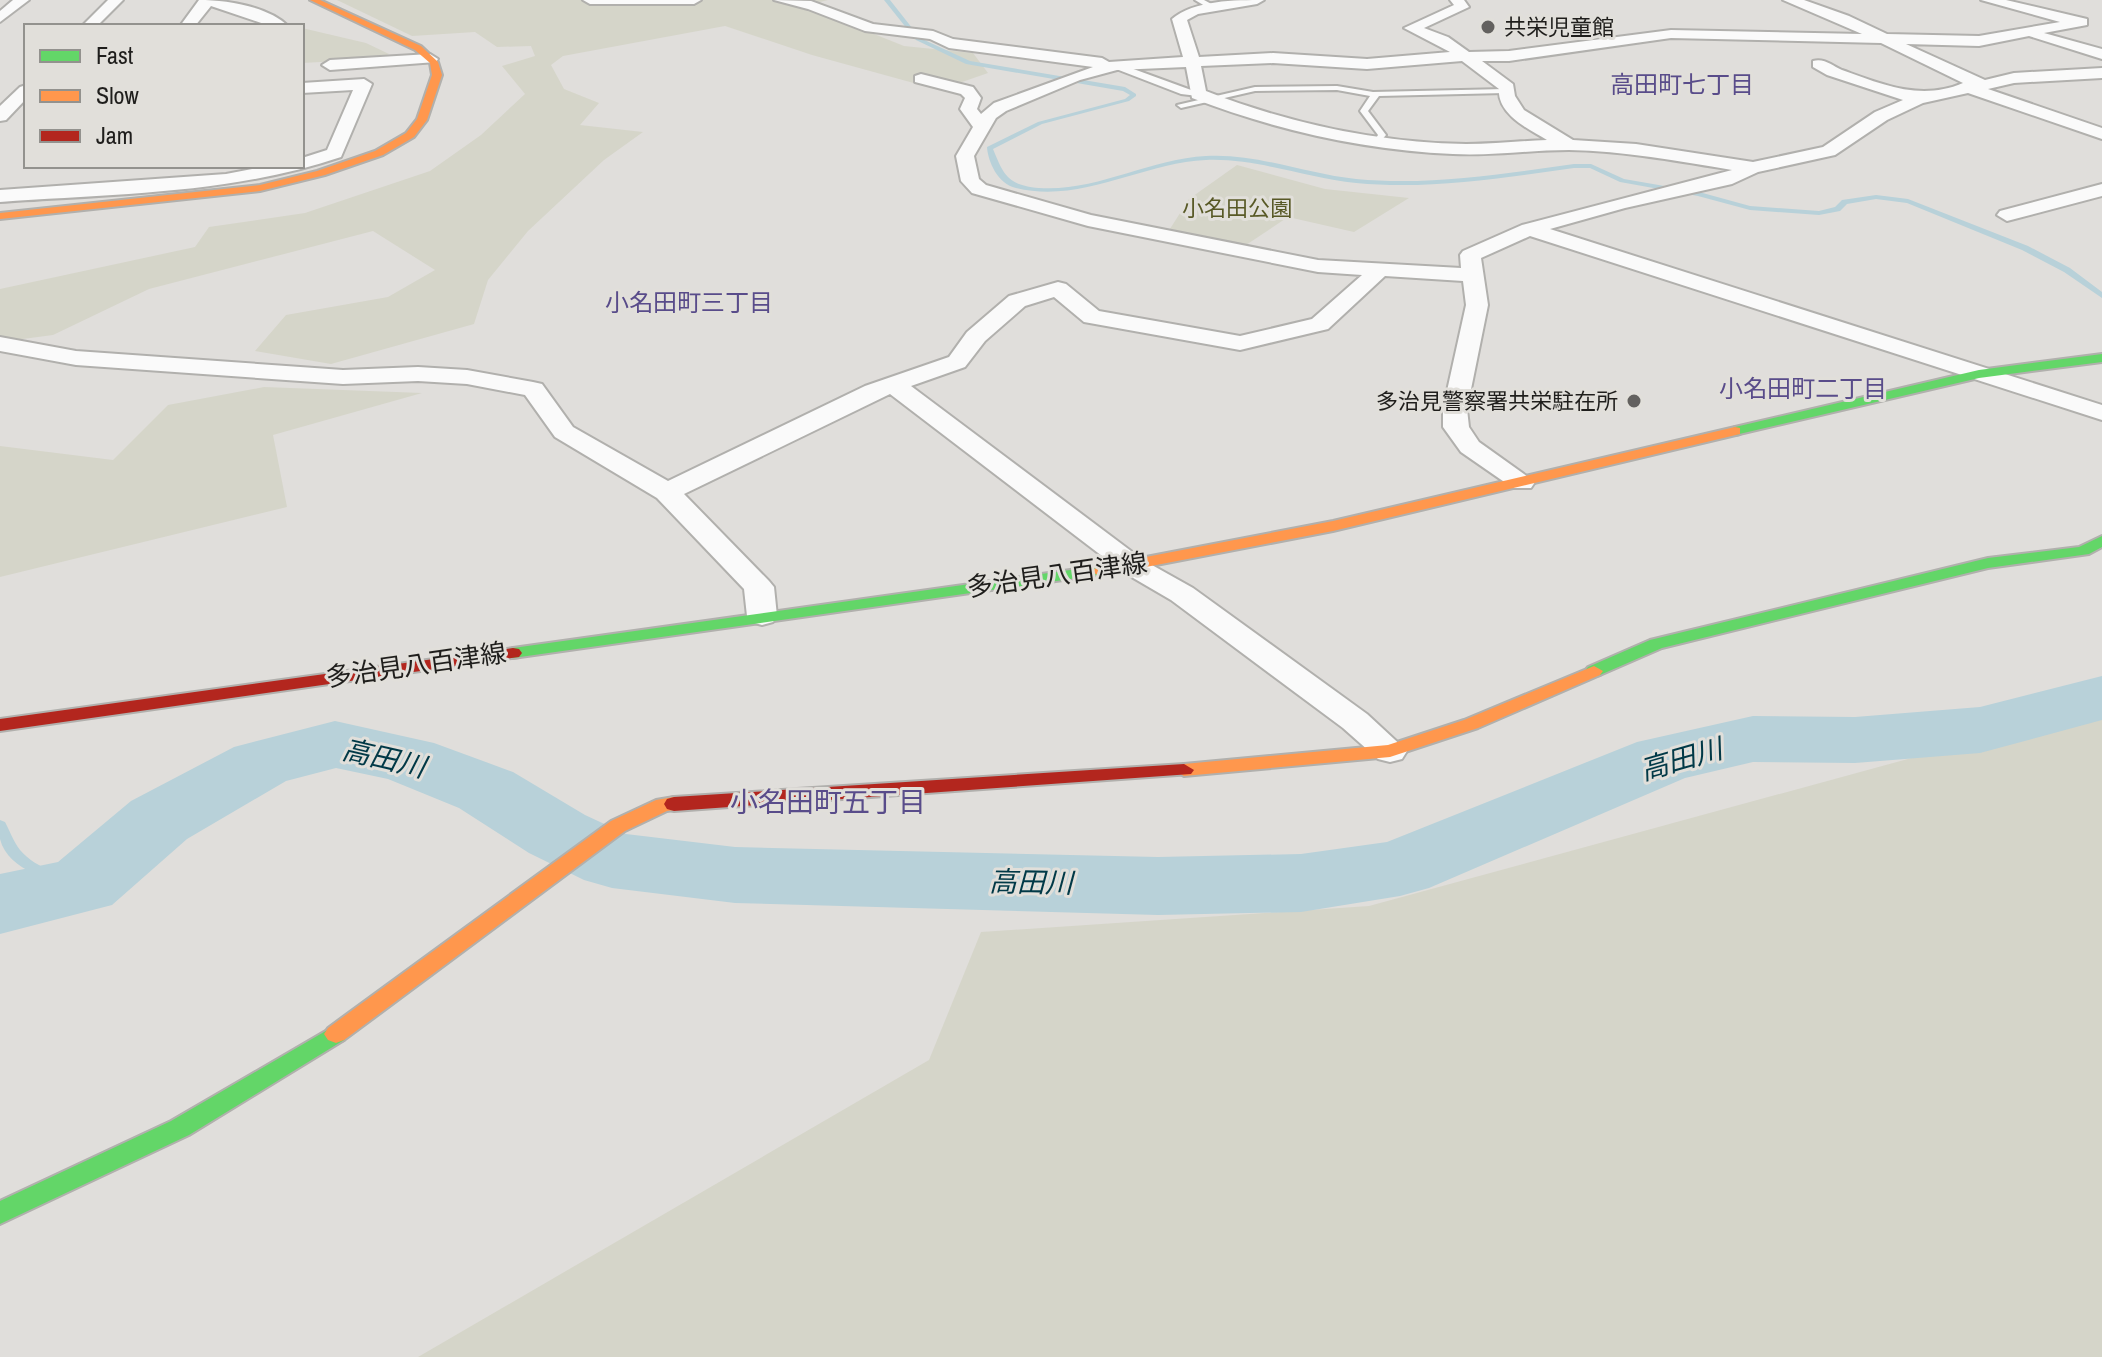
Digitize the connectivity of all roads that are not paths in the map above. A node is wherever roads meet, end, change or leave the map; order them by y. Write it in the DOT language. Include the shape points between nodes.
graph roads {
  1 [pos="22,0"];
  2 [pos="116,0"];
  3 [pos="207,0"];
  4 [pos="314,0"];
  5 [pos="590,0"];
  6 [pos="694,0"];
  7 [pos="781,0"];
  8 [pos="1199,0"];
  9 [pos="1257,0"];
  10 [pos="1457,0"];
  11 [pos="1790,0"];
  12 [pos="1988,0"];
  13 [pos="1213,7"];
  14 [pos="0,18"];
  15 [pos="2082,22"];
  16 [pos="91,24"];
  17 [pos="189,24"];
  18 [pos="278,24"];
  19 [pos="2102,27"];
  20 [pos="2028,34"];
  21 [pos="930,35"];
  22 [pos="1880,38"];
  23 [pos="2102,54"];
  24 [pos="1463,57"];
  25 [pos="430,59"];
  26 [pos="1143,62"];
  27 [pos="1193,63"];
  28 [pos="1819,64"];
  29 [pos="1115,65"];
  30 [pos="316,66"];
  31 [pos="2102,73"];
  32 [pos="921,79"];
  33 [pos="22,85"];
  34 [pos="1975,86"];
  35 [pos="304,88"];
  36 [pos="1505,91"];
  37 [pos="1376,94"];
  38 [pos="1202,96"];
  39 [pos="1918,99"];
  40 [pos="1181,105"];
  41 [pos="0,116"];
  42 [pos="981,126"];
  43 [pos="2102,134"];
  44 [pos="1379,140"];
  45 [pos="1569,145"];
  46 [pos="304,163"];
  47 [pos="287,168"];
  48 [pos="1752,168"];
  49 [pos="194,174"];
  50 [pos="68,175"];
  51 [pos="2102,190"];
  52 [pos="55,192"];
  53 [pos="0,196"];
  54 [pos="2007,215"];
  55 [pos="0,216"];
  56 [pos="1529,229"];
  57 [pos="1381,269"];
  58 [pos="1470,275"];
  59 [pos="0,344"];
  60 [pos="2102,358"];
  61 [pos="1979,374"];
  62 [pos="893,384"];
  63 [pos="2102,413"];
  64 [pos="1522,482"];
  65 [pos="667,492"];
  66 [pos="2102,541"];
  67 [pos="1133,566"];
  68 [pos="762,616"];
  69 [pos="0,725"];
  70 [pos="1390,751"];
  71 [pos="0,1213"];
  1 -- 14 [label="street"];
  2 -- 16 [label="street"];
  3 -- 17 [label="street"];
  3 -- 18 [label="street"];
  4 -- 25 [label="street" via="418,48"];
  5 -- 6 [label="street"];
  7 -- 21 [label="street" via="811,5 870,28"];
  8 -- 13 [label="lane"];
  9 -- 13 [label="street"];
  10 -- 24 [label="street" via="1462,7 1411,28 1443,40"];
  11 -- 22 [label="street"];
  12 -- 15 [label="street"];
  13 -- 27 [label="street" via="1179,19"];
  15 -- 19 [label="street"];
  15 -- 20 [label="street"];
  20 -- 22 [label="street" via="1979,41"];
  20 -- 23 [label="street"];
  21 -- 26 [label="street" via="1027,38 1086,46"];
  21 -- 29 [label="street" via="949,43"];
  22 -- 24 [label="street" via="1671,34 1509,56"];
  22 -- 34 [label="street"];
  24 -- 27 [label="street" via="1367,64 1273,58"];
  24 -- 36 [label="street" via="1507,87"];
  25 -- 30 [label="street"];
  25 -- 55 [label="street" via="437,75 422,120 410,135 379,153 260,188"];
  26 -- 27 [label="street"];
  26 -- 29 [label="street"];
  27 -- 38 [label="street"];
  28 -- 39 [label="street"];
  29 -- 38 [label="lane"];
  29 -- 42 [label="street" via="1000,107"];
  31 -- 34 [label="street"];
  32 -- 42 [label="street" via="967,90 973,98 968,109"];
  33 -- 41 [label="street"];
  34 -- 39 [label="street"];
  34 -- 43 [label="street"];
  35 -- 46 [label="street" via="364,84 335,153"];
  36 -- 37 [label="lane"];
  36 -- 45 [label="street" via="1513,111"];
  37 -- 38 [label="lane" via="1337,88"];
  37 -- 44 [label="lane" via="1364,111 1382,135"];
  38 -- 40 [label="lane"];
  38 -- 44 [label="street" via="1235,110"];
  39 -- 48 [label="street" via="1829,151"];
  42 -- 57 [label="street" via="965,156 970,181 979,189 1088,220 1318,266"];
  44 -- 45 [label="street" via="1454,149"];
  45 -- 48 [label="street"];
  47 -- 49 [label="street" via="252,176"];
  48 -- 56 [label="street" via="1725,180"];
  49 -- 52 [label="street"];
  50 -- 52 [label="street"];
  51 -- 54 [label="street"];
  52 -- 53 [label="street"];
  56 -- 58 [label="street" via="1470,255"];
  56 -- 61 [label="street"];
  57 -- 58 [label="street"];
  57 -- 62 [label="street" via="1320,324 1240,343 1092,317 1058,289 1017,301 975,337 957,362"];
  58 -- 64 [label="street" via="1477,305 1455,409 1456,427 1470,447"];
  59 -- 65 [label="street" via="76,358 343,377 418,374 533,389 564,432"];
  60 -- 61 [label="street, 多治見八百津線"];
  61 -- 63 [label="street"];
  61 -- 64 [label="street, 多治見八百津線"];
  62 -- 65 [label="street"];
  62 -- 67 [label="street"];
  64 -- 67 [label="street, 多治見八百津線" via="1242,547"];
  65 -- 68 [label="street" via="759,587"];
  66 -- 70 [label="street" via="2083,551 1988,563 1656,644 1471,724"];
  67 -- 68 [label="street, 多治見八百津線"];
  67 -- 70 [label="street" via="1182,594"];
  68 -- 69 [label="street, 多治見八百津線"];
  70 -- 71 [label="street" via="1252,766 663,805 618,826 341,1031 180,1128"];
}
